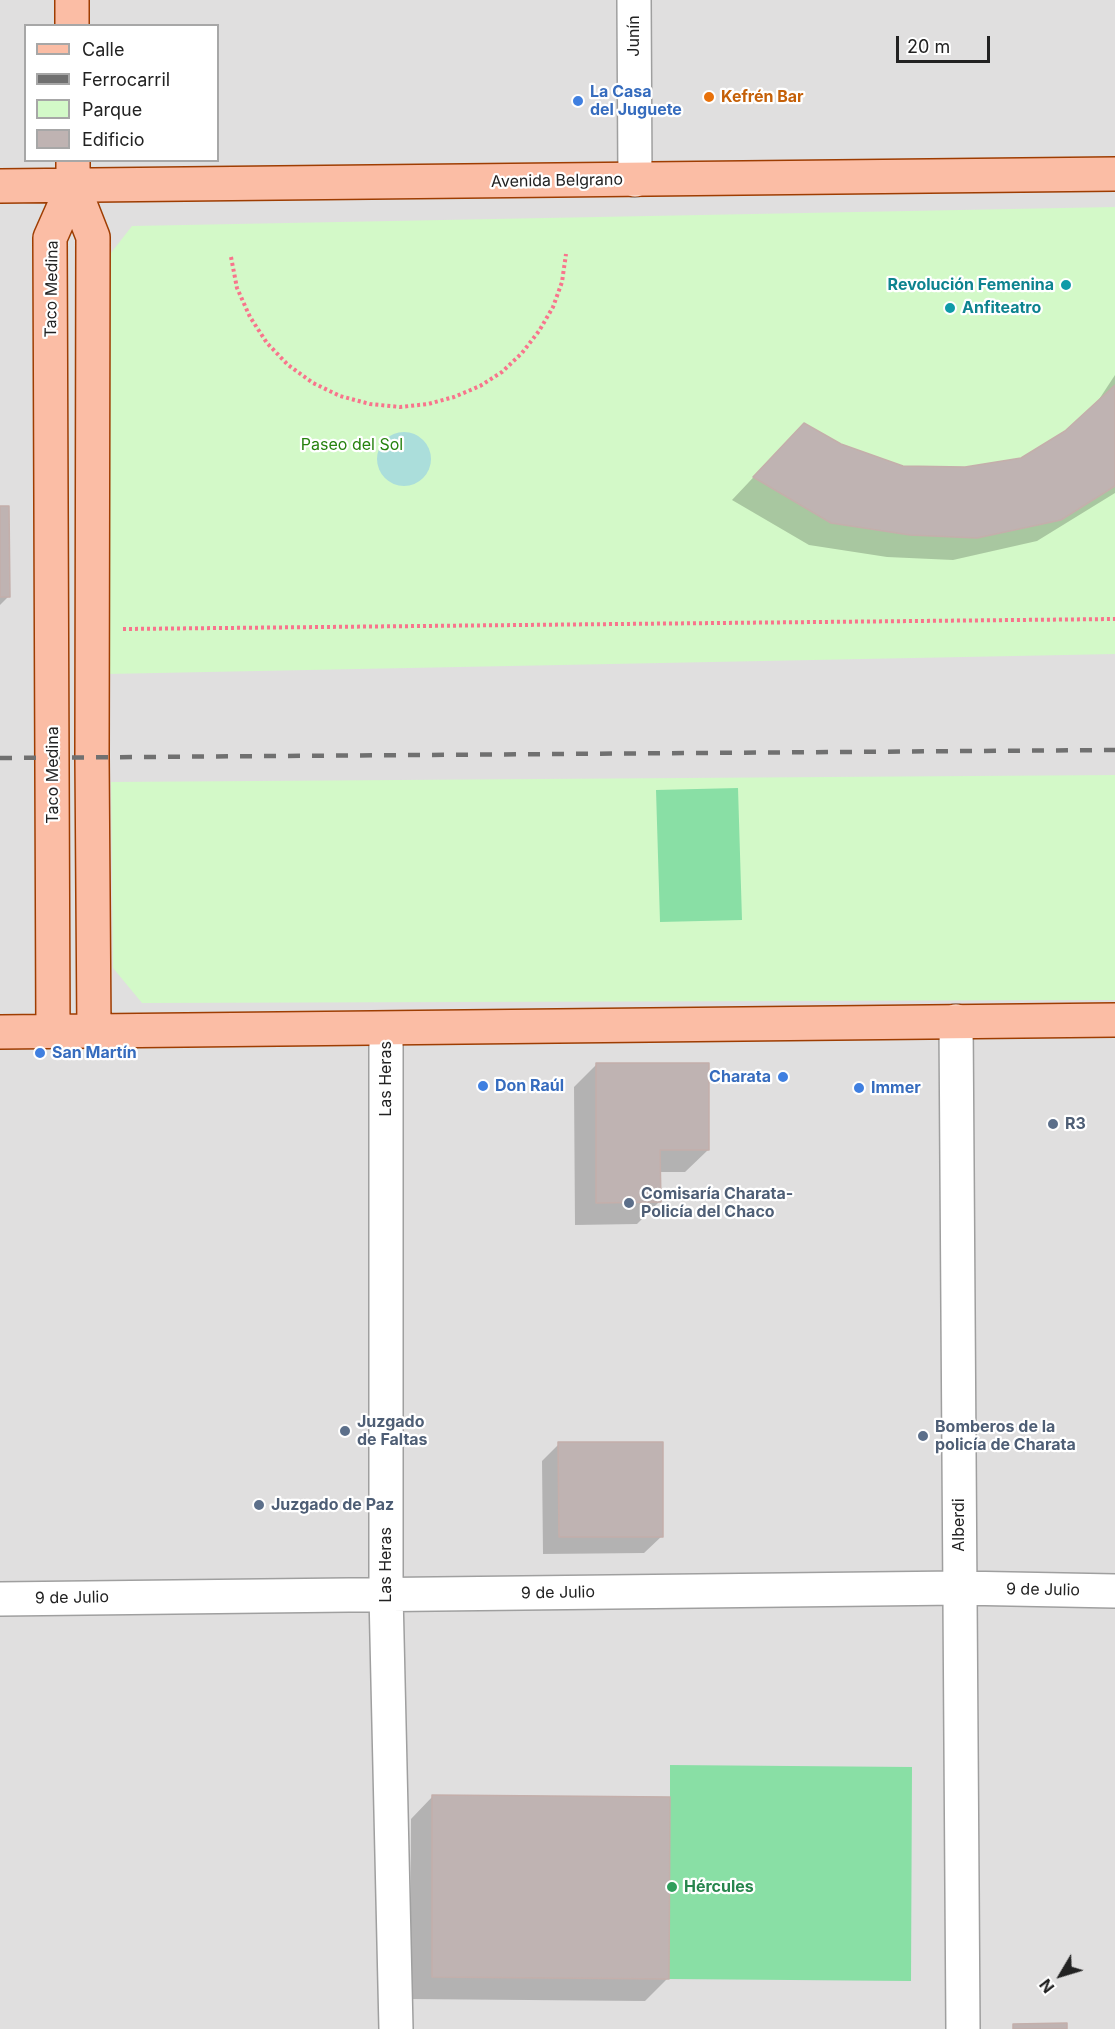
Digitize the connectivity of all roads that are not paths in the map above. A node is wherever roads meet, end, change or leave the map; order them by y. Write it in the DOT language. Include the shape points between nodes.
graph roads {
  1 [pos="72,0"];
  2 [pos="634,0"];
  3 [pos="72,24"];
  4 [pos="73,173"];
  5 [pos="1115,174"];
  6 [pos="635,180"];
  7 [pos="0,186"];
  8 [pos="1115,1020"];
  9 [pos="956,1021"];
  10 [pos="386,1029"];
  11 [pos="53,1031"];
  12 [pos="94,1031"];
  13 [pos="0,1032"];
  14 [pos="959,1588"];
  15 [pos="1115,1591"];
  16 [pos="386,1594"];
  17 [pos="0,1599"];
  18 [pos="396,2029"];
  19 [pos="963,2029"];
  1 -- 3 [label="main road"];
  2 -- 6 [label="street, Junín"];
  4 -- 6 [label="main road, Avenida Belgrano"];
  4 -- 7 [label="main road, Avenida Belgrano"];
  4 -- 11 [label="main road, Taco Medina" via="50,238"];
  4 -- 12 [label="main road" via="93,237"];
  5 -- 6 [label="main road, Avenida Belgrano"];
  8 -- 9 [label="main road"];
  9 -- 10 [label="main road"];
  9 -- 14 [label="street, Alberdi"];
  10 -- 12 [label="main road"];
  10 -- 16 [label="street, Las Heras"];
  11 -- 12 [label="main road"];
  11 -- 13 [label="main road"];
  14 -- 15 [label="street, 9 de Julio"];
  14 -- 16 [label="street, 9 de Julio"];
  14 -- 19 [label="street, Alberdi"];
  16 -- 17 [label="street, 9 de Julio"];
  16 -- 18 [label="street, Las Heras"];
}
